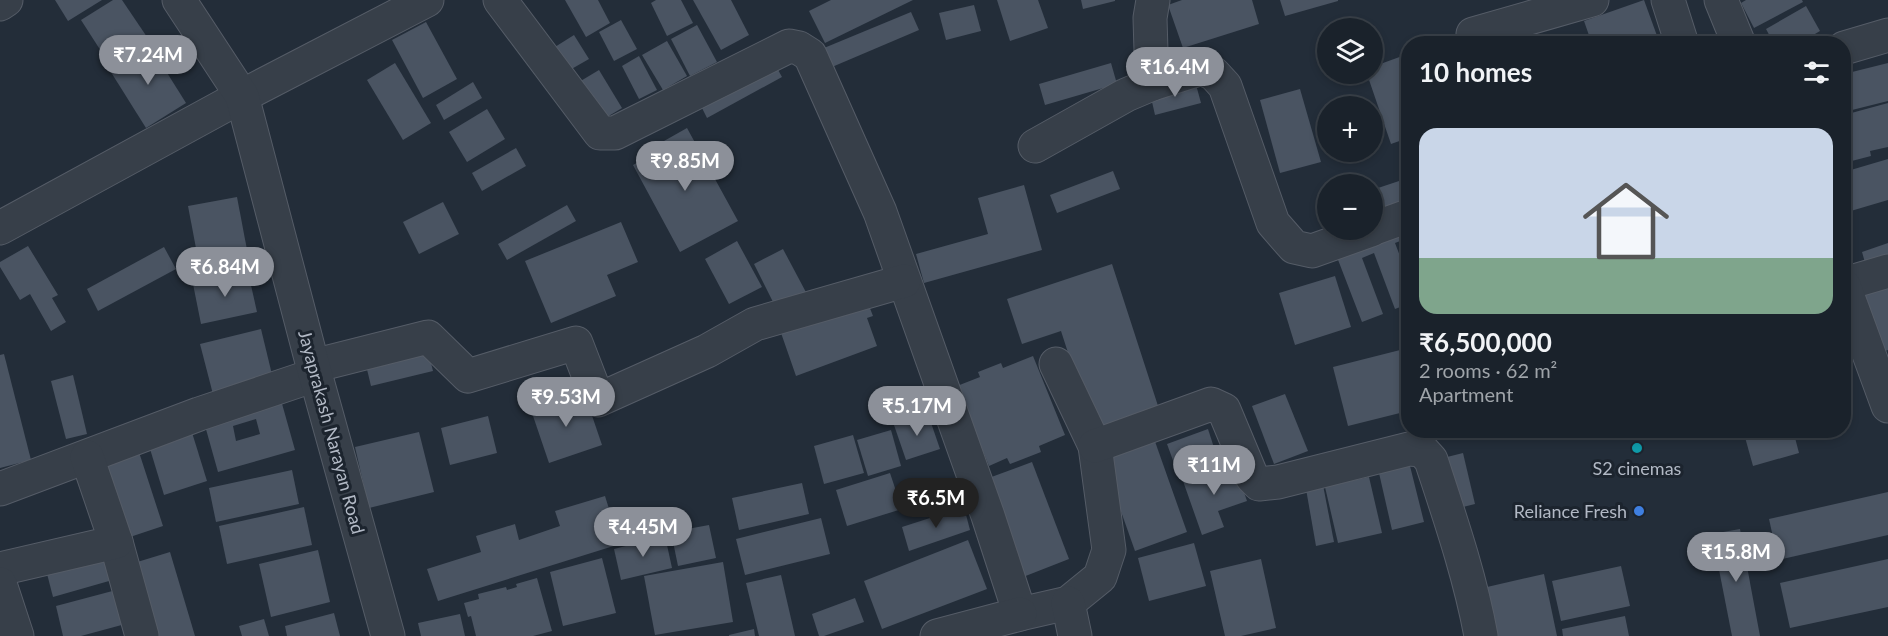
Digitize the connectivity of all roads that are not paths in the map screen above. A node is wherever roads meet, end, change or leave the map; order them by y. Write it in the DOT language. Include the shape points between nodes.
graph roads {
  1 [pos="6,0"];
  2 [pos="179,0"];
  3 [pos="427,0"];
  4 [pos="500,0"];
  5 [pos="1153,0"];
  6 [pos="1592,0"];
  7 [pos="1668,0"];
  8 [pos="1721,0"];
  9 [pos="0,4"];
  10 [pos="1473,34"];
  11 [pos="1888,35"];
  12 [pos="1679,36"];
  13 [pos="1736,36"];
  14 [pos="1851,46"];
  15 [pos="1152,84"];
  16 [pos="243,96"];
  17 [pos="1035,146"];
  18 [pos="1401,219"];
  19 [pos="1383,225"];
  20 [pos="0,228"];
  21 [pos="1342,240"];
  22 [pos="1888,271"];
  23 [pos="904,281"];
  24 [pos="1851,283"];
  25 [pos="1851,304"];
  26 [pos="1056,364"];
  27 [pos="314,370"];
  28 [pos="1888,406"];
  29 [pos="1095,446"];
  30 [pos="87,458"];
  31 [pos="0,489"];
  32 [pos="116,542"];
  33 [pos="0,569"];
  34 [pos="0,584"];
  35 [pos="1068,603"];
  36 [pos="1020,614"];
  37 [pos="385,635"];
  38 [pos="17,636"];
  39 [pos="142,636"];
  40 [pos="937,636"];
  41 [pos="1075,636"];
  42 [pos="1481,636"];
  1 -- 9 [label="street"];
  2 -- 16 [label="street, Jayaprakash Narayan Road"];
  3 -- 16 [label="street"];
  4 -- 23 [label="street" via="600,133 615,133 789,46 810,55 880,212"];
  5 -- 15 [label="street"];
  6 -- 10 [label="street"];
  7 -- 12 [label="street"];
  8 -- 13 [label="street"];
  11 -- 14 [label="street"];
  15 -- 17 [label="street"];
  15 -- 21 [label="street" via="1202,68 1214,74 1225,86 1273,224 1294,247 1312,251"];
  16 -- 20 [label="street"];
  16 -- 27 [label="street, Jayaprakash Narayan Road"];
  18 -- 19 [label="street"];
  22 -- 24 [label="street"];
  23 -- 27 [label="street" via="755,324 707,351 598,400 576,343 468,376 428,337"];
  23 -- 36 [label="street"];
  25 -- 28 [label="street"];
  26 -- 29 [label="street"];
  27 -- 30 [label="street"];
  27 -- 37 [label="street, Jayaprakash Narayan Road"];
  29 -- 35 [label="street" via="1109,550 1100,578"];
  29 -- 42 [label="street" via="1211,404 1224,410 1252,477 1259,484 1409,449 1422,450 1431,460 1456,537"];
  30 -- 31 [label="street"];
  30 -- 32 [label="street"];
  32 -- 33 [label="street"];
  32 -- 39 [label="street"];
  34 -- 38 [label="street"];
  35 -- 36 [label="street"];
  35 -- 41 [label="street"];
  36 -- 40 [label="street"];
}
